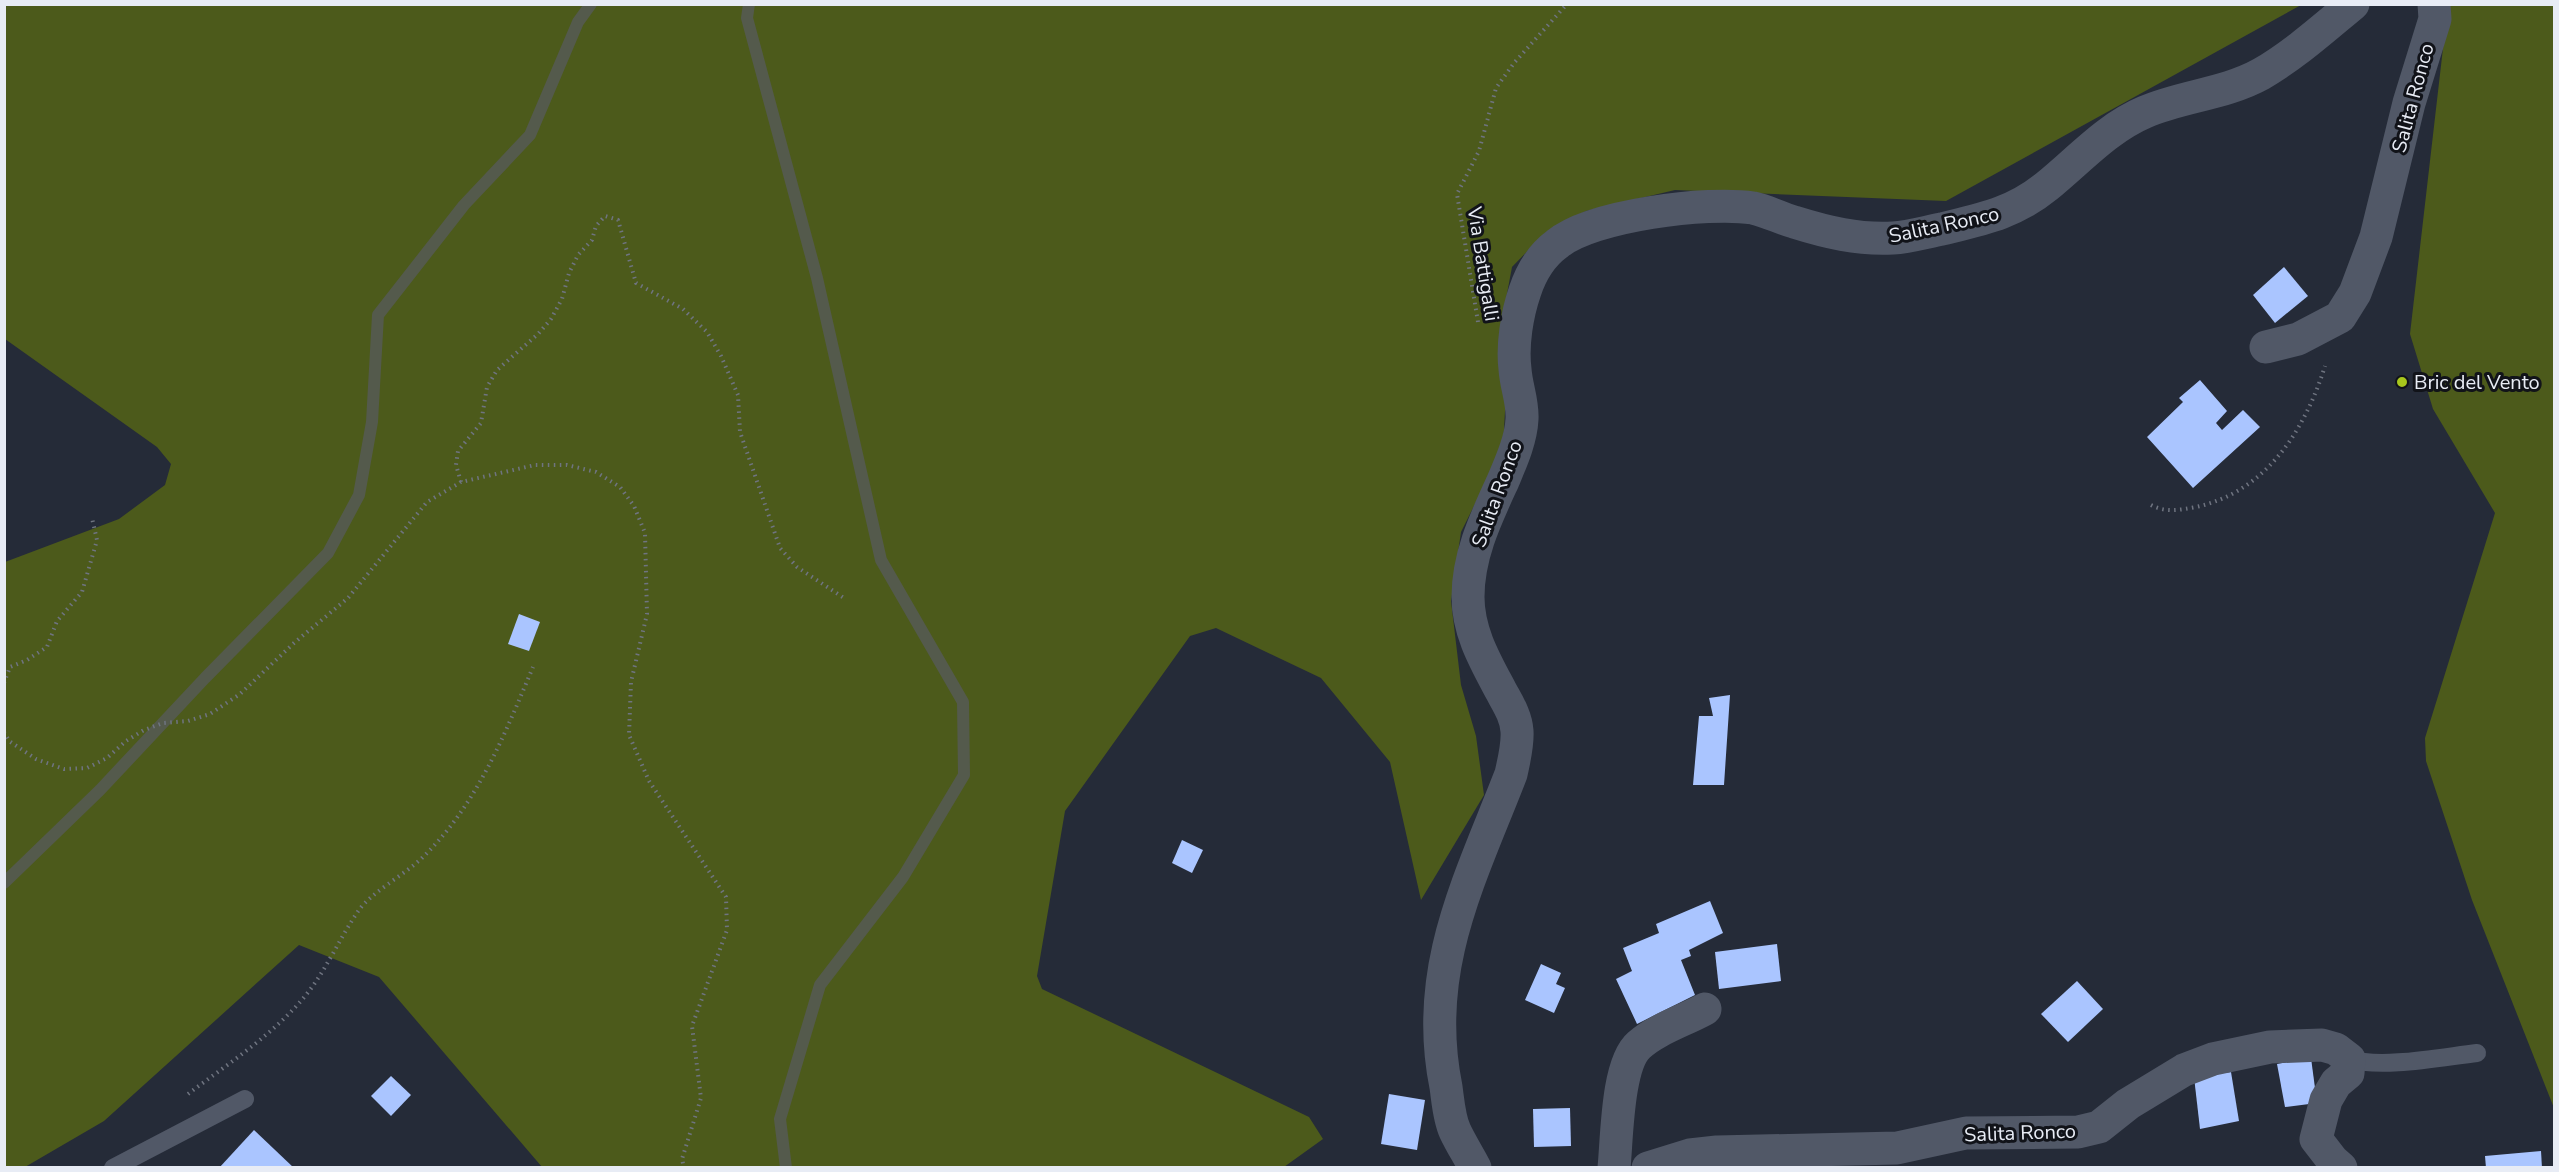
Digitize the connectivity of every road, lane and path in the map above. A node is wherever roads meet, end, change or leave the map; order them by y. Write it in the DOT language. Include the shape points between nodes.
graph roads {
  1 [pos="1567,4"];
  2 [pos="2353,4"];
  3 [pos="2434,4"];
  4 [pos="2340,317"];
  5 [pos="1478,323"];
  6 [pos="2266,347"];
  7 [pos="461,482"];
  8 [pos="2151,505"];
  9 [pos="92,518"];
  10 [pos="844,598"];
  11 [pos="532,667"];
  12 [pos="4,683"];
  13 [pos="4,732"];
  14 [pos="1704,1009"];
  15 [pos="2477,1053"];
  16 [pos="2349,1059"];
  17 [pos="186,1095"];
  18 [pos="245,1099"];
  19 [pos="113,1167"];
  20 [pos="684,1167"];
  21 [pos="1475,1167"];
  22 [pos="1614,1167"];
  23 [pos="1648,1167"];
  24 [pos="2342,1167"];
  1 -- 5 [label="path, Via Battigalli" via="1496,88 1479,151 1457,194"];
  2 -- 21 [label="street, Salita Ronco" via="2260,74 2146,111 2119,126 2022,205 2003,214 1899,238 1866,239 1814,228 1753,208 1696,208 1631,217 1573,233 1557,243 1535,268 1517,323 1515,369 1522,420 1518,441 1481,531 1468,598 1473,633 1513,713 1516,755 1456,915 1441,980 1438,1020 1442,1069 1454,1129"];
  3 -- 4 [label="street, Salita Ronco" via="2435,19 2409,103 2376,237 2355,293"];
  4 -- 6 [label="street" via="2298,339"];
  4 -- 8 [label="path" via="2311,404 2296,435 2264,472 2209,504 2177,511"];
  7 -- 10 [label="path" via="456,465 458,451 481,423 488,387 497,370 550,319 578,255 605,216 618,220 636,283 683,309 707,332 721,356 738,395 740,432 780,548 797,567"];
  7 -- 13 [label="path" via="427,502 348,598 240,694 210,714 144,730 87,768 64,769 36,759 9,741"];
  7 -- 20 [label="path" via="535,465 567,465 596,472 621,487 645,533 647,614 631,682 629,735 649,781 726,897 727,930 692,1026 701,1098 682,1159"];
  9 -- 12 [label="path" via="97,540 82,592 57,621 47,647 10,668"];
  11 -- 17 [label="path" via="498,750 456,819 422,858 360,909 324,969 286,1018"];
  14 -- 22 [label="street" via="1648,1038 1630,1054 1624,1074"];
  15 -- 16 [label="lane" via="2368,1063"];
  16 -- 23 [label="street, Salita Ronco" via="2322,1045 2270,1047 2213,1059 2184,1070 2099,1127 2078,1132 1966,1133 1897,1148 1717,1152"];
  16 -- 24 [label="street" via="2348,1073 2326,1100 2316,1139"];
  18 -- 19 [label="lane"];
}
